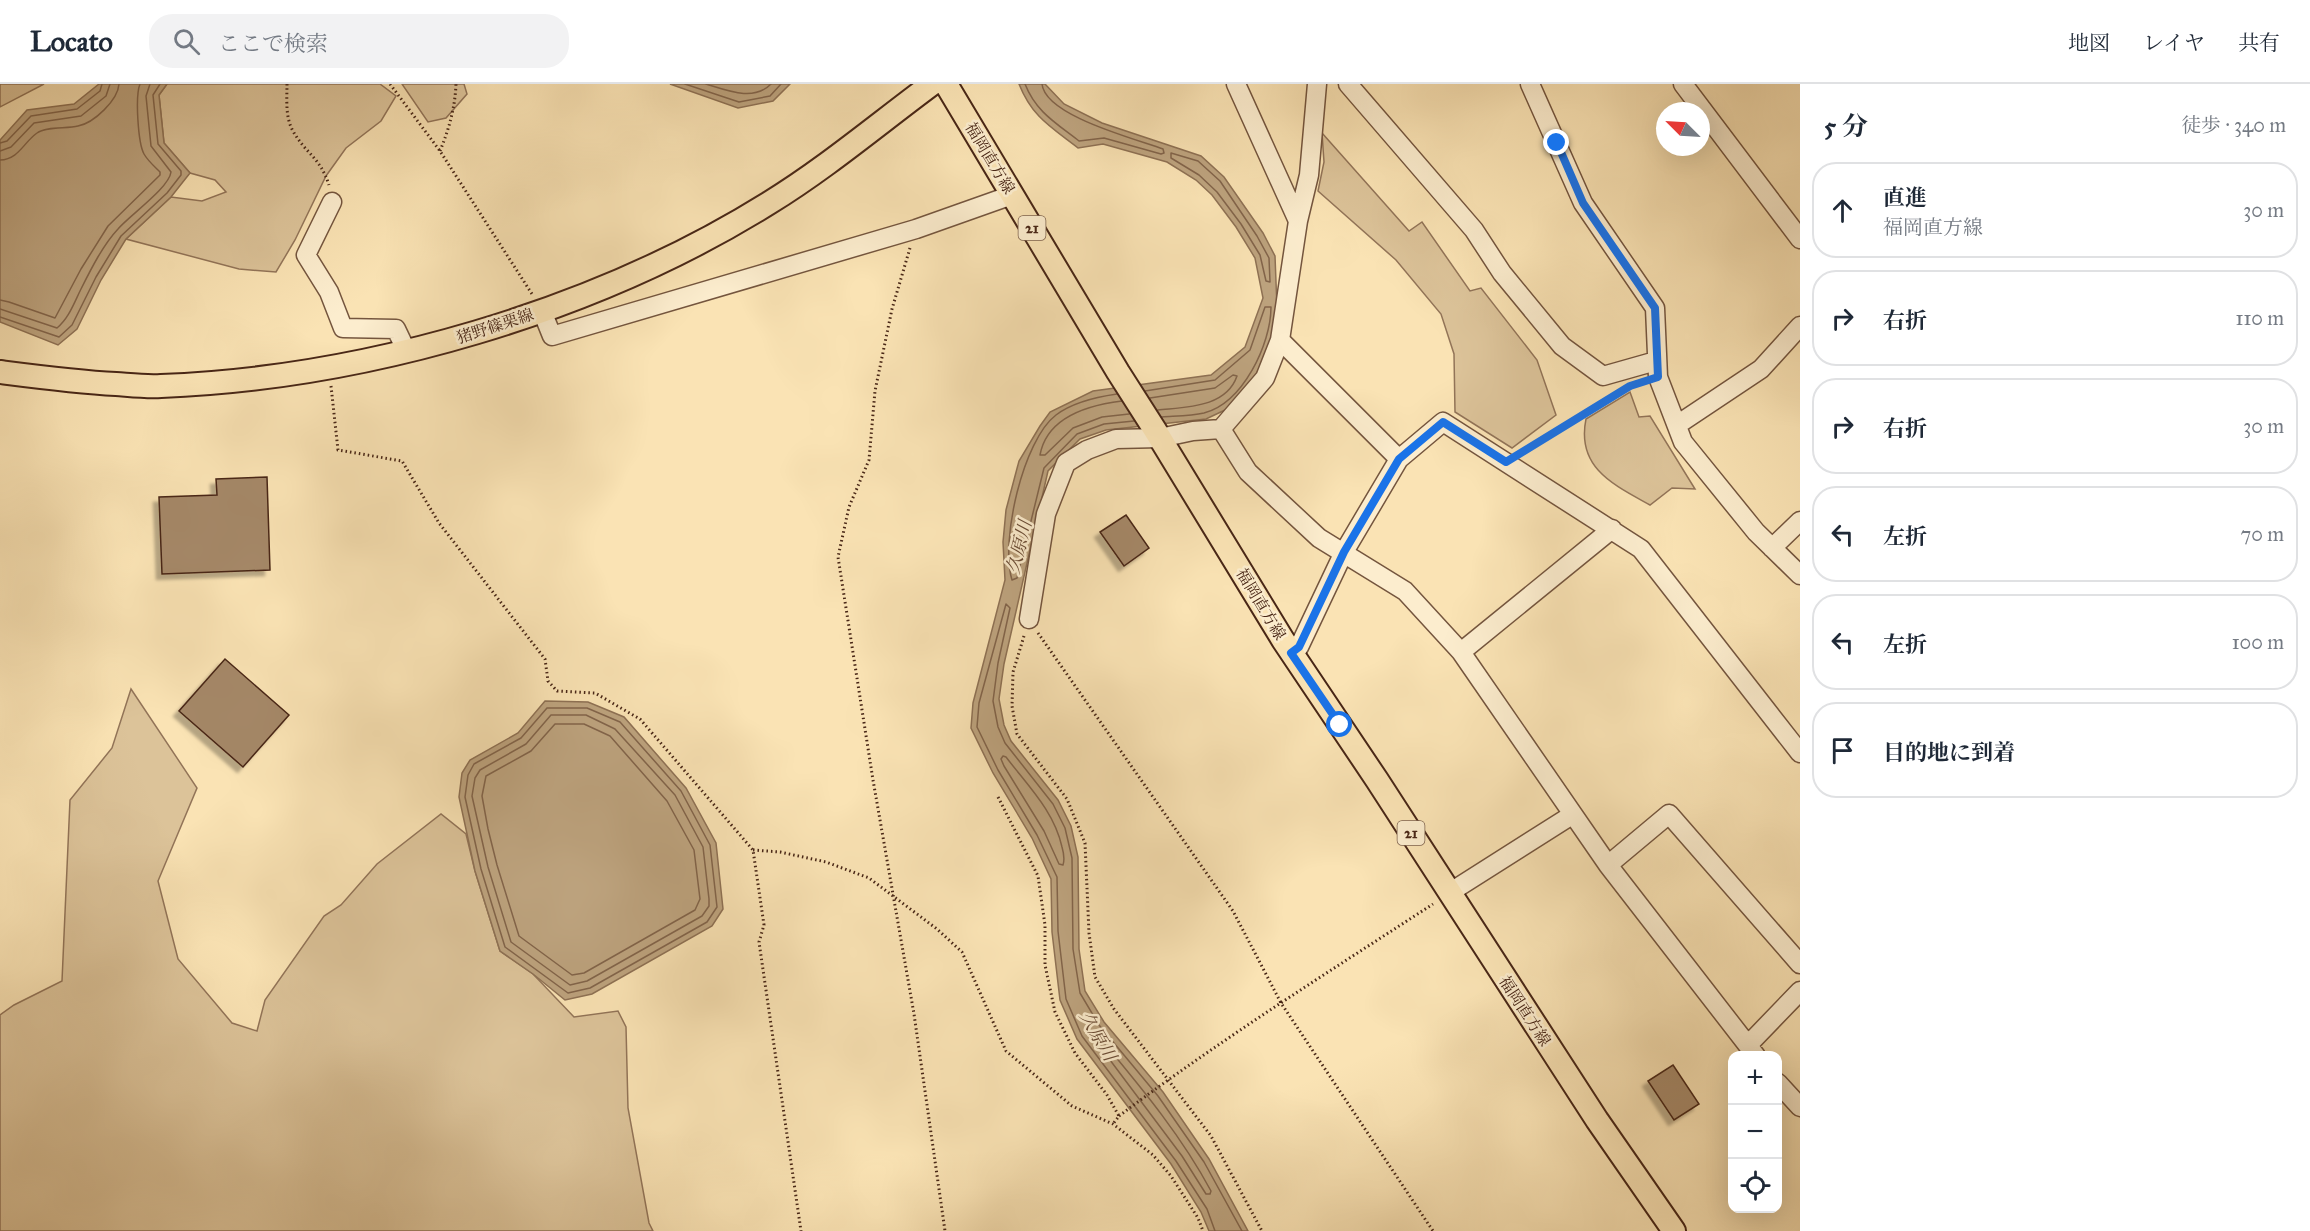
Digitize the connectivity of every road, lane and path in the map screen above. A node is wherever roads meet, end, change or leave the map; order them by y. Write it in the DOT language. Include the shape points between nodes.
graph roads {
  1 [pos="286,84"];
  2 [pos="390,84"];
  3 [pos="456,84"];
  4 [pos="932,84"];
  5 [pos="946,84"];
  6 [pos="1236,84"];
  7 [pos="1317,84"];
  8 [pos="1348,84"];
  9 [pos="1530,84"];
  10 [pos="1683,84"];
  11 [pos="440,151"];
  12 [pos="1012,195"];
  13 [pos="332,202"];
  14 [pos="1298,221"];
  15 [pos="916,229"];
  16 [pos="1800,239"];
  17 [pos="542,311"];
  18 [pos="1800,326"];
  19 [pos="1280,340"];
  20 [pos="406,350"];
  21 [pos="329,367"];
  22 [pos="1657,369"];
  23 [pos="0,372"];
  24 [pos="1677,425"];
  25 [pos="1221,429"];
  26 [pos="1158,434"];
  27 [pos="1399,459"];
  28 [pos="1506,462"];
  29 [pos="1800,521"];
  30 [pos="1612,529"];
  31 [pos="1772,548"];
  32 [pos="1344,552"];
  33 [pos="1800,574"];
  34 [pos="1029,620"];
  35 [pos="1461,652"];
  36 [pos="1291,653"];
  37 [pos="1800,753"];
  38 [pos="998,797"];
  39 [pos="1572,815"];
  40 [pos="753,850"];
  41 [pos="1608,865"];
  42 [pos="1449,893"];
  43 [pos="893,895"];
  44 [pos="1800,964"];
  45 [pos="1800,991"];
  46 [pos="1281,1003"];
  47 [pos="1752,1050"];
  48 [pos="1168,1080"];
  49 [pos="1782,1087"];
  50 [pos="1800,1107"];
  51 [pos="1119,1116"];
  52 [pos="1113,1124"];
  53 [pos="801,1231"];
  54 [pos="945,1231"];
  55 [pos="1203,1231"];
  56 [pos="1262,1231"];
  57 [pos="1433,1231"];
  58 [pos="1674,1231"];
  1 -- 13 [label="path" via="292,129 322,167"];
  2 -- 11 [label="path"];
  3 -- 11 [label="path" via="450,125"];
  4 -- 17 [label="main road, 猪野篠栗線" via="769,203 631,275"];
  5 -- 12 [label="main road, 福岡直方線 / 21"];
  6 -- 14 [label="street"];
  7 -- 14 [label="street" via="1309,175"];
  8 -- 22 [label="street" via="1474,230 1562,346 1603,376"];
  9 -- 22 [label="street" via="1583,203 1655,308"];
  10 -- 16 [label="street"];
  11 -- 17 [label="path"];
  12 -- 15 [label="street"];
  12 -- 26 [label="main road, 福岡直方線 / 21"];
  13 -- 20 [label="street" via="306,255 329,292 343,328 396,329"];
  14 -- 19 [label="street"];
  15 -- 17 [label="street" via="552,336"];
  15 -- 43 [label="path" via="882,356 869,460 849,507 837,557"];
  17 -- 20 [label="main road, 猪野篠栗線" via="450,341"];
  18 -- 24 [label="street" via="1761,369"];
  19 -- 25 [label="street" via="1265,378"];
  19 -- 27 [label="street"];
  20 -- 21 [label="main road, 猪野篠栗線"];
  21 -- 23 [label="main road, 猪野篠栗線" via="256,379 159,387"];
  21 -- 40 [label="path" via="338,450 402,461 439,523 545,659 548,681 557,691 595,693 640,719"];
  22 -- 24 [label="street"];
  22 -- 28 [label="path"];
  24 -- 31 [label="street" via="1683,442"];
  25 -- 26 [label="street"];
  25 -- 32 [label="street" via="1248,472 1319,538"];
  26 -- 34 [label="street" via="1116,439 1066,463 1046,514"];
  26 -- 36 [label="main road, 福岡直方線 / 21"];
  27 -- 28 [label="street" via="1443,422"];
  27 -- 32 [label="street"];
  28 -- 30 [label="street"];
  29 -- 31 [label="street"];
  30 -- 35 [label="street"];
  30 -- 37 [label="street" via="1641,549"];
  31 -- 33 [label="street"];
  32 -- 35 [label="street" via="1405,591"];
  32 -- 36 [label="street" via="1299,647"];
  34 -- 46 [label="path" via="1233,911"];
  34 -- 48 [label="path" via="1013,672 1012,706 1017,734 1067,799 1085,843 1095,977 1114,1009"];
  35 -- 39 [label="street"];
  36 -- 42 [label="main road, 福岡直方線 / 21"];
  38 -- 51 [label="path" via="1038,876 1045,925 1045,965 1056,1012 1076,1053"];
  39 -- 41 [label="street"];
  39 -- 42 [label="street"];
  40 -- 43 [label="path" via="826,862 869,878"];
  40 -- 53 [label="path" via="764,925 759,942"];
  41 -- 44 [label="street" via="1669,814"];
  41 -- 47 [label="street"];
  42 -- 46 [label="path"];
  42 -- 58 [label="main road, 福岡直方線 / 21"];
  43 -- 52 [label="path" via="962,952 1006,1051 1072,1106"];
  43 -- 54 [label="path"];
  45 -- 47 [label="street"];
  46 -- 48 [label="path"];
  46 -- 57 [label="path"];
  48 -- 51 [label="path"];
  48 -- 56 [label="path" via="1210,1136"];
  49 -- 50 [label="street"];
  51 -- 52 [label="path"];
  52 -- 55 [label="path" via="1153,1155 1171,1176"];
}
